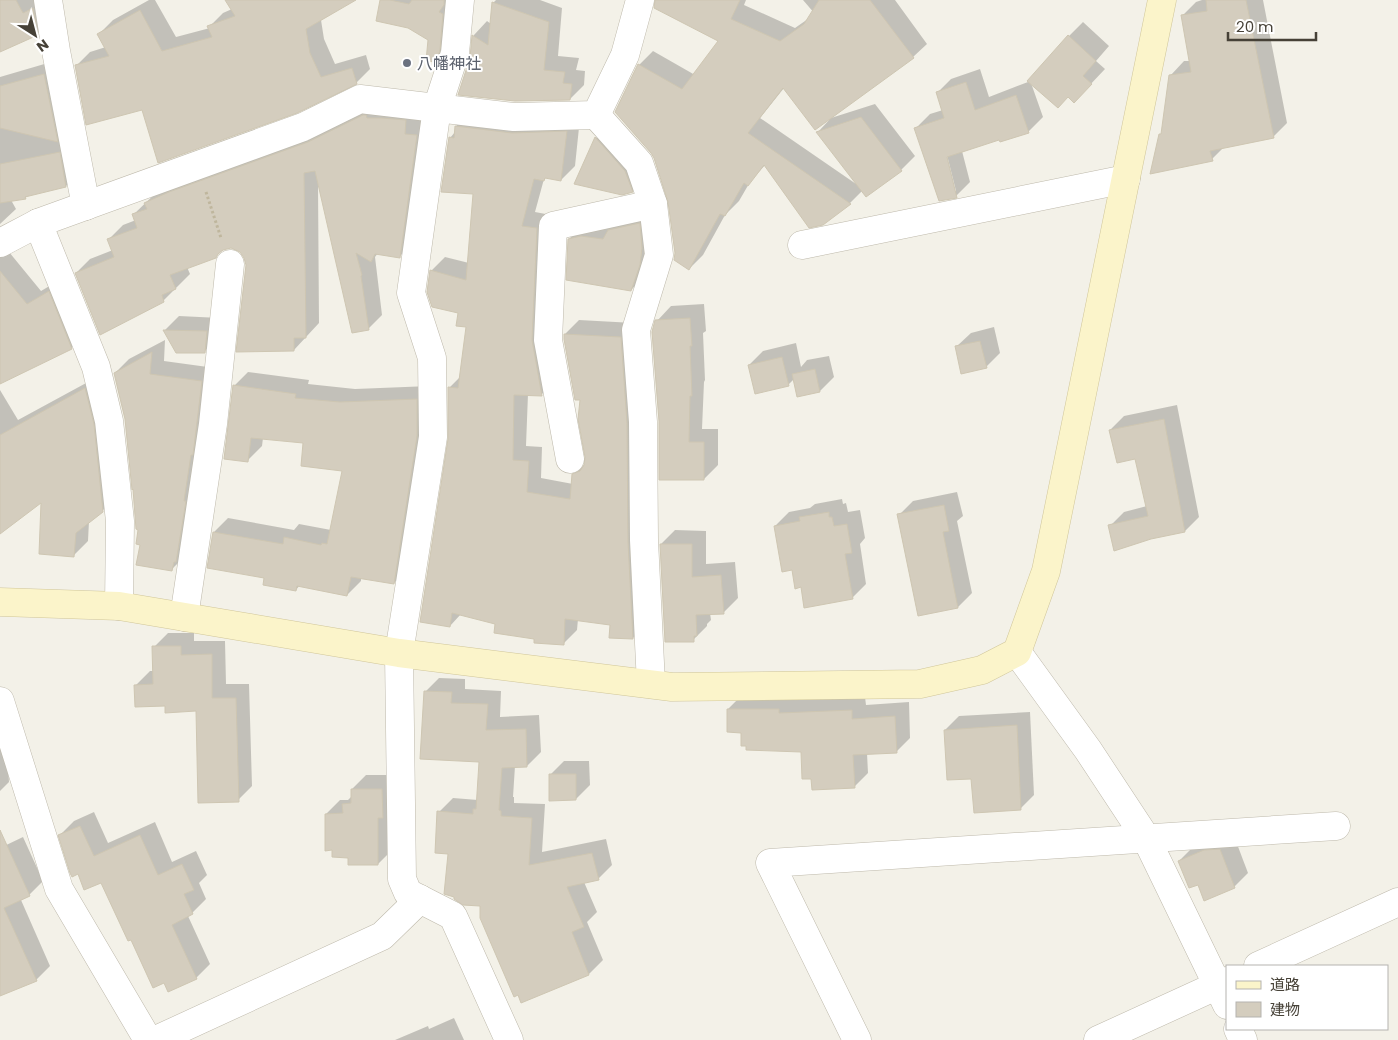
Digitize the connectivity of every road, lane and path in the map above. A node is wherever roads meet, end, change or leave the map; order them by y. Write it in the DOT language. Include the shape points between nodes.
graph roads {
  1 [pos="48,0"];
  2 [pos="460,0"];
  3 [pos="640,0"];
  4 [pos="1162,0"];
  5 [pos="437,108"];
  6 [pos="596,115"];
  7 [pos="198,165"];
  8 [pos="1126,179"];
  9 [pos="653,204"];
  10 [pos="86,206"];
  11 [pos="38,223"];
  12 [pos="0,243"];
  13 [pos="802,245"];
  14 [pos="230,264"];
  15 [pos="570,459"];
  16 [pos="0,602"];
  17 [pos="119,606"];
  18 [pos="184,617"];
  19 [pos="1017,652"];
  20 [pos="399,653"];
  21 [pos="651,684"];
  22 [pos="0,701"];
  23 [pos="1336,826"];
  24 [pos="1146,838"];
  25 [pos="420,899"];
  26 [pos="1398,902"];
  27 [pos="1260,965"];
  28 [pos="1224,990"];
  29 [pos="148,1040"];
  30 [pos="156,1040"];
  31 [pos="509,1040"];
  32 [pos="856,1040"];
  33 [pos="1098,1040"];
  1 -- 10 [label="street"];
  2 -- 5 [label="street" via="455,52"];
  3 -- 6 [label="street" via="625,55"];
  4 -- 8 [label="street"];
  5 -- 6 [label="street" via="514,117"];
  5 -- 7 [label="street" via="360,99 303,127"];
  5 -- 20 [label="street" via="411,293 432,358 433,436"];
  6 -- 9 [label="street" via="639,162"];
  7 -- 10 [label="street"];
  7 -- 14 [label="path"];
  8 -- 13 [label="street"];
  8 -- 19 [label="street" via="1046,571"];
  9 -- 15 [label="street" via="553,226 548,340"];
  9 -- 21 [label="street" via="658,255 636,330 643,422 644,540"];
  10 -- 11 [label="street"];
  11 -- 12 [label="street"];
  11 -- 17 [label="street" via="96,368 108,421 120,521"];
  14 -- 18 [label="street" via="212,424"];
  16 -- 17 [label="street"];
  17 -- 18 [label="street"];
  18 -- 20 [label="street"];
  19 -- 21 [label="street" via="982,670 920,684 672,687"];
  19 -- 24 [label="street"];
  20 -- 21 [label="street"];
  20 -- 25 [label="street" via="402,879 408,893"];
  22 -- 29 [label="street" via="59,889"];
  23 -- 24 [label="street"];
  24 -- 28 [label="street"];
  24 -- 32 [label="street" via="770,863"];
  25 -- 30 [label="street" via="382,936"];
  25 -- 31 [label="street" via="452,916"];
  26 -- 27 [label="street"];
  28 -- 33 [label="street"];
}
